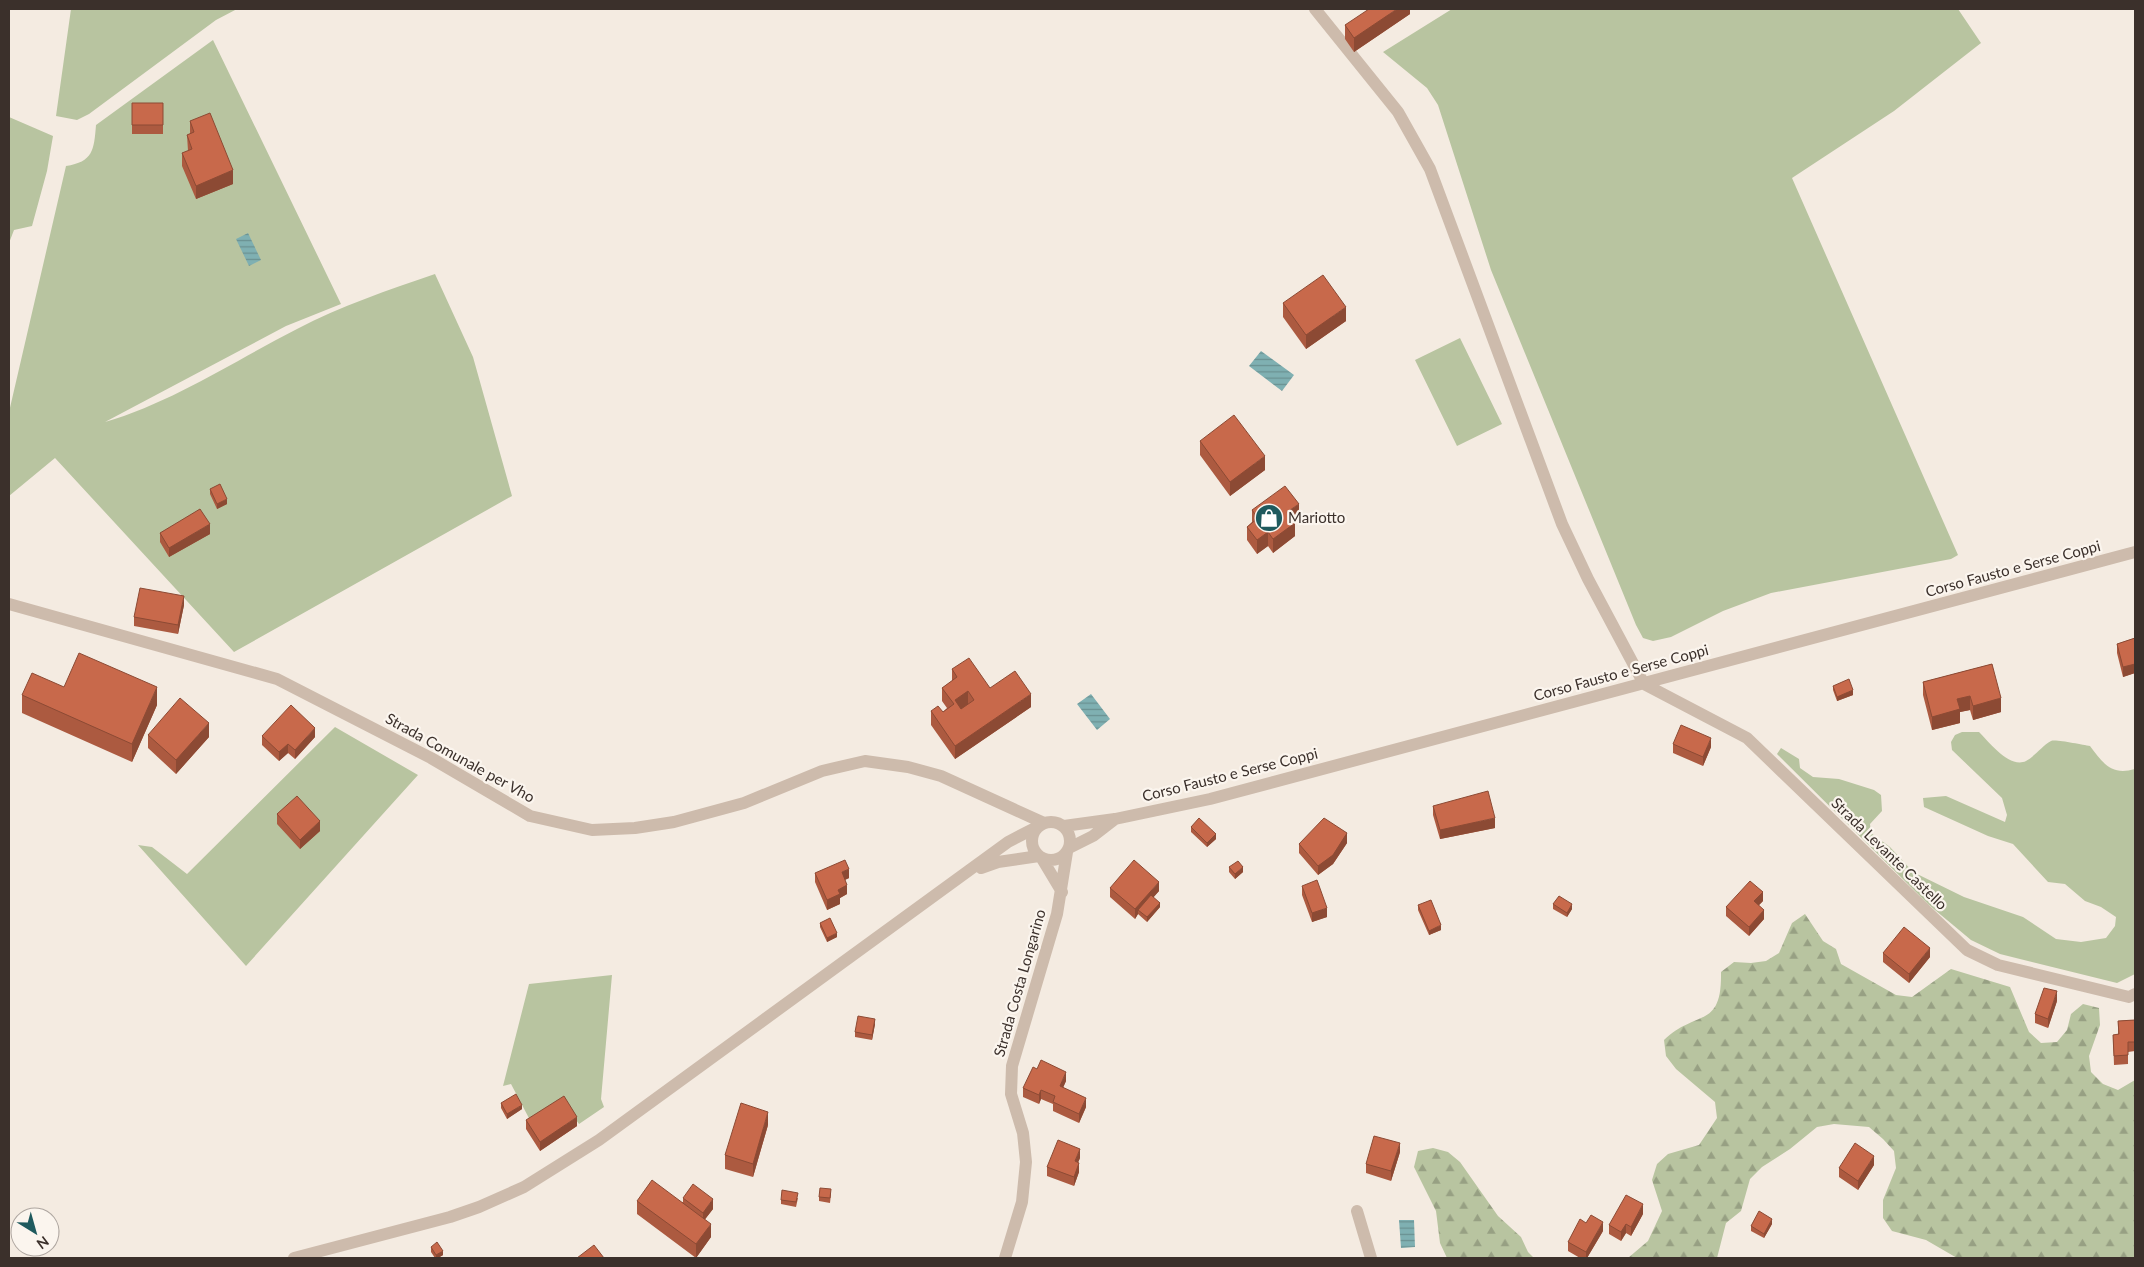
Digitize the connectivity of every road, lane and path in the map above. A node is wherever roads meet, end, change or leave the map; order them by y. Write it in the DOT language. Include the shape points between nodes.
graph roads {
  1 [pos="1315,9"];
  2 [pos="2135,552"];
  3 [pos="9,604"];
  4 [pos="1644,684"];
  5 [pos="1115,819"];
  6 [pos="1041,825"];
  7 [pos="1064,826"];
  8 [pos="1068,850"];
  9 [pos="1040,857"];
  10 [pos="966,873"];
  11 [pos="1062,892"];
  12 [pos="2135,994"];
  13 [pos="1357,1211"];
  14 [pos="294,1258"];
  15 [pos="1005,1258"];
  16 [pos="1371,1258"];
  1 -- 4 [label="street" via="1398,112 1430,169 1562,524"];
  2 -- 4 [label="street, Corso Fausto e Serse Coppi"];
  3 -- 6 [label="street, Strada Comunale per Vho" via="278,679 432,758 530,816 592,830 674,822 744,803 822,771 865,761 908,767 940,776"];
  4 -- 5 [label="street, Corso Fausto e Serse Coppi" via="1210,799"];
  4 -- 12 [label="street, Strada Levante Castello" via="1747,738 1966,950 1998,965 2070,984 2129,997"];
  5 -- 7 [label="street, Corso Fausto e Serse Coppi"];
  5 -- 8 [label="street"];
  6 -- 7 [label="street" via="1056,822"];
  6 -- 9 [label="street" via="1032,836 1033,848"];
  6 -- 10 [label="street" via="1008,842"];
  7 -- 8 [label="street" via="1070,838"];
  8 -- 9 [label="street" via="1063,856 1051,860"];
  8 -- 11 [label="street, Strada Costa Longarino"];
  9 -- 10 [label="street" via="998,862"];
  9 -- 11 [label="street"];
  10 -- 14 [label="street" via="599,1140 524,1187 450,1217"];
  11 -- 15 [label="street, Strada Costa Longarino" via="1012,1066 1011,1094 1023,1133 1026,1162 1022,1202"];
  13 -- 16 [label="street"];
}
